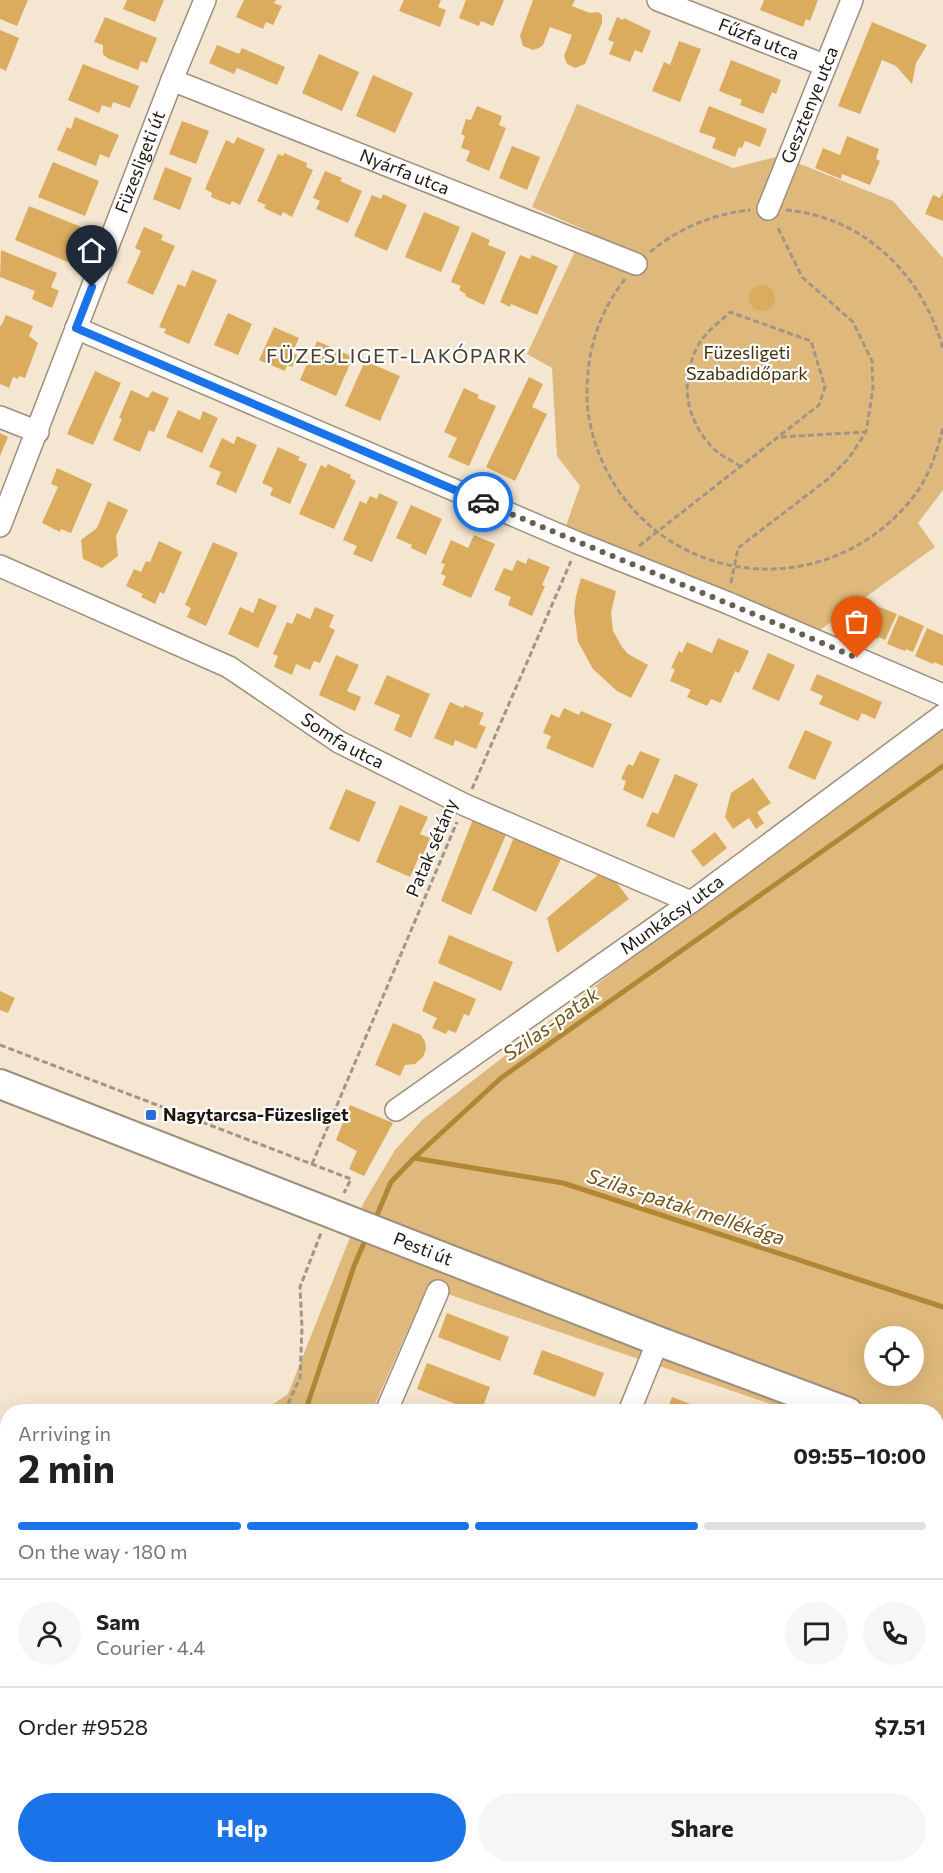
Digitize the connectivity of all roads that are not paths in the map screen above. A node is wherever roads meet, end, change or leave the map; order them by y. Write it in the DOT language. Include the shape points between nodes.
graph roads {
  1 [pos="205,0"];
  2 [pos="658,0"];
  3 [pos="852,0"];
  4 [pos="824,64"];
  5 [pos="172,80"];
  6 [pos="768,208"];
  7 [pos="636,264"];
  8 [pos="76,328"];
  9 [pos="0,417"];
  10 [pos="38,432"];
  11 [pos="0,526"];
  12 [pos="0,566"];
  13 [pos="943,695"];
  14 [pos="943,715"];
  15 [pos="691,902"];
  16 [pos="0,1084"];
  17 [pos="396,1110"];
  18 [pos="438,1291"];
  19 [pos="658,1341"];
  20 [pos="389,1404"];
  21 [pos="632,1404"];
  22 [pos="827,1404"];
  1 -- 5 [label="street, Füzesligeti út"];
  2 -- 4 [label="street, Fűzfa utca"];
  3 -- 4 [label="street, Gesztenye utca"];
  4 -- 6 [label="street, Gesztenye utca"];
  5 -- 7 [label="street, Nyárfa utca"];
  5 -- 8 [label="street, Füzesligeti út"];
  8 -- 10 [label="street, Füzesligeti út"];
  8 -- 13 [label="street"];
  9 -- 10 [label="street"];
  10 -- 11 [label="street, Füzesligeti út"];
  12 -- 15 [label="street, Somfa utca" via="229,667 339,742 465,805"];
  14 -- 15 [label="street, Munkácsy utca"];
  15 -- 17 [label="street, Munkácsy utca"];
  16 -- 19 [label="main road, Pesti út"];
  18 -- 20 [label="street"];
  19 -- 21 [label="street"];
  19 -- 22 [label="main road, Pesti út"];
}
